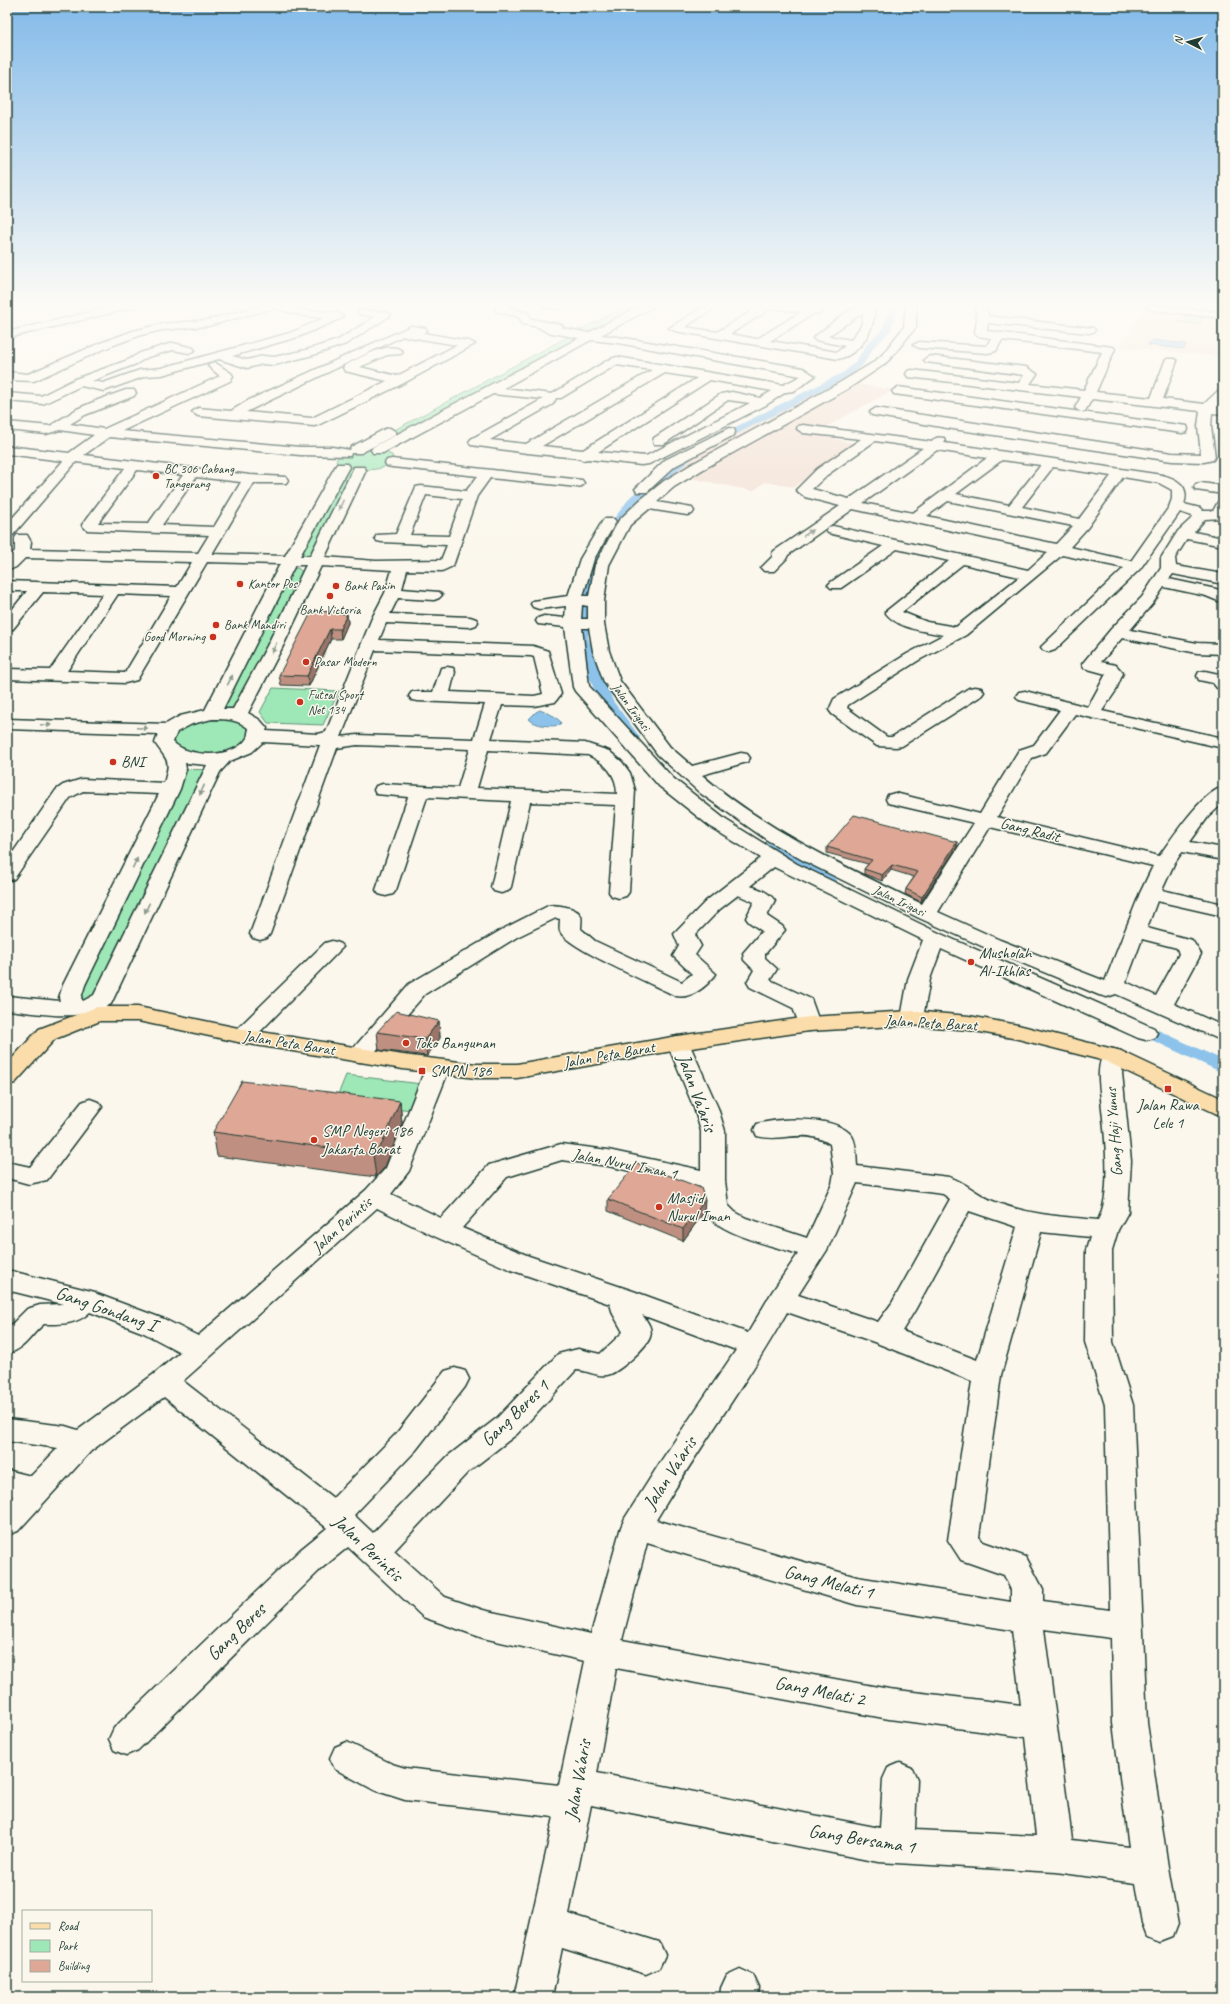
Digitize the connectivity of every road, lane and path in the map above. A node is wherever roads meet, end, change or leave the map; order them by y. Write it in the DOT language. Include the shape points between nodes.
graph roads {
  1 [pos="25,399"];
  2 [pos="46,399"];
  3 [pos="116,399"];
  4 [pos="181,399"];
  5 [pos="263,399"];
  6 [pos="362,399"];
  7 [pos="454,399"];
  8 [pos="476,399"];
  9 [pos="556,399"];
  10 [pos="613,399"];
  11 [pos="673,399"];
  12 [pos="722,399"];
  13 [pos="741,399"];
  14 [pos="768,399"];
  15 [pos="821,399"];
  16 [pos="952,399"];
  17 [pos="1086,399"];
  18 [pos="1117,399"];
  19 [pos="1157,399"];
  20 [pos="1218,399"];
  21 [pos="563,400"];
  22 [pos="762,402"];
  23 [pos="1155,403"];
  24 [pos="599,407"];
  25 [pos="1207,409"];
  26 [pos="615,410"];
  27 [pos="1223,410"];
  28 [pos="198,412"];
  29 [pos="876,412"];
  30 [pos="630,413"];
  31 [pos="236,415"];
  32 [pos="645,416"];
  33 [pos="1077,416"];
  34 [pos="319,420"];
  35 [pos="685,423"];
  36 [pos="336,424"];
  37 [pos="953,425"];
  38 [pos="7,426"];
  39 [pos="58,426"];
  40 [pos="710,428"];
  41 [pos="253,429"];
  42 [pos="803,429"];
  43 [pos="1182,429"];
  44 [pos="106,433"];
  45 [pos="873,437"];
  46 [pos="935,446"];
  47 [pos="527,449"];
  48 [pos="378,450"];
  49 [pos="8,451"];
  50 [pos="590,456"];
  51 [pos="998,456"];
  52 [pos="72,458"];
  53 [pos="345,458"];
  54 [pos="630,461"];
  55 [pos="392,463"];
  56 [pos="1049,464"];
  57 [pos="134,465"];
  58 [pos="370,469"];
  59 [pos="588,469"];
  60 [pos="1165,470"];
  61 [pos="192,472"];
  62 [pos="487,473"];
  63 [pos="1120,474"];
  64 [pos="250,479"];
  65 [pos="281,480"];
  66 [pos="577,483"];
  67 [pos="1201,487"];
  68 [pos="1223,491"];
  69 [pos="470,496"];
  70 [pos="945,496"];
  71 [pos="850,504"];
  72 [pos="1223,506"];
  73 [pos="634,507"];
  74 [pos="866,507"];
  75 [pos="1176,507"];
  76 [pos="1013,509"];
  77 [pos="680,511"];
  78 [pos="1199,515"];
  79 [pos="916,518"];
  80 [pos="1083,524"];
  81 [pos="152,528"];
  82 [pos="9,529"];
  83 [pos="833,530"];
  84 [pos="218,531"];
  85 [pos="1183,534"];
  86 [pos="382,538"];
  87 [pos="401,539"];
  88 [pos="454,541"];
  89 [pos="1223,542"];
  90 [pos="895,544"];
  91 [pos="1060,550"];
  92 [pos="22,553"];
  93 [pos="781,556"];
  94 [pos="960,559"];
  95 [pos="196,560"];
  96 [pos="288,563"];
  97 [pos="314,564"];
  98 [pos="7,566"];
  99 [pos="401,566"];
  100 [pos="1135,566"];
  101 [pos="769,568"];
  102 [pos="1169,568"];
  103 [pos="1031,575"];
  104 [pos="1223,578"];
  105 [pos="1161,582"];
  106 [pos="836,585"];
  107 [pos="7,586"];
  108 [pos="38,588"];
  109 [pos="113,590"];
  110 [pos="181,592"];
  111 [pos="393,593"];
  112 [pos="434,595"];
  113 [pos="1223,598"];
  114 [pos="585,600"];
  115 [pos="1223,601"];
  116 [pos="538,604"];
  117 [pos="380,618"];
  118 [pos="544,621"];
  119 [pos="470,622"];
  120 [pos="585,624"];
  121 [pos="7,626"];
  122 [pos="960,632"];
  123 [pos="1117,632"];
  124 [pos="369,645"];
  125 [pos="1049,647"];
  126 [pos="1223,649"];
  127 [pos="7,674"];
  128 [pos="55,676"];
  129 [pos="1205,676"];
  130 [pos="443,684"];
  131 [pos="1223,684"];
  132 [pos="551,688"];
  133 [pos="975,692"];
  134 [pos="418,696"];
  135 [pos="1025,696"];
  136 [pos="495,700"];
  137 [pos="1071,708"];
  138 [pos="212,714"];
  139 [pos="1092,714"];
  140 [pos="238,716"];
  141 [pos="7,724"];
  142 [pos="258,736"];
  143 [pos="7,737"];
  144 [pos="327,739"];
  145 [pos="169,742"];
  146 [pos="1223,743"];
  147 [pos="482,744"];
  148 [pos="223,758"];
  149 [pos="741,758"];
  150 [pos="688,773"];
  151 [pos="171,790"];
  152 [pos="383,790"];
  153 [pos="419,792"];
  154 [pos="466,793"];
  155 [pos="1223,793"];
  156 [pos="522,796"];
  157 [pos="895,799"];
  158 [pos="626,800"];
  159 [pos="986,820"];
  160 [pos="1178,845"];
  161 [pos="1223,854"];
  162 [pos="776,860"];
  163 [pos="1164,863"];
  164 [pos="7,875"];
  165 [pos="501,887"];
  166 [pos="736,887"];
  167 [pos="386,890"];
  168 [pos="619,892"];
  169 [pos="1150,893"];
  170 [pos="1223,910"];
  171 [pos="926,914"];
  172 [pos="1135,931"];
  173 [pos="100,933"];
  174 [pos="135,934"];
  175 [pos="260,934"];
  176 [pos="934,938"];
  177 [pos="332,947"];
  178 [pos="1114,985"];
  179 [pos="7,1003"];
  180 [pos="1161,1007"];
  181 [pos="76,1016"];
  182 [pos="912,1018"];
  183 [pos="808,1024"];
  184 [pos="1146,1033"];
  185 [pos="1223,1034"];
  186 [pos="243,1036"];
  187 [pos="678,1043"];
  188 [pos="360,1055"];
  189 [pos="1113,1056"];
  190 [pos="438,1067"];
  191 [pos="7,1078"];
  192 [pos="90,1107"];
  193 [pos="1223,1108"];
  194 [pos="766,1130"];
  195 [pos="7,1170"];
  196 [pos="846,1173"];
  197 [pos="714,1181"];
  198 [pos="375,1196"];
  199 [pos="964,1196"];
  200 [pos="1031,1222"];
  201 [pos="1105,1230"];
  202 [pos="445,1231"];
  203 [pos="814,1250"];
  204 [pos="7,1280"];
  205 [pos="624,1298"];
  206 [pos="86,1299"];
  207 [pos="781,1299"];
  208 [pos="884,1334"];
  209 [pos="7,1344"];
  210 [pos="754,1346"];
  211 [pos="200,1350"];
  212 [pos="987,1375"];
  213 [pos="455,1379"];
  214 [pos="164,1382"];
  215 [pos="7,1430"];
  216 [pos="81,1443"];
  217 [pos="7,1482"];
  218 [pos="36,1490"];
  219 [pos="7,1522"];
  220 [pos="341,1522"];
  221 [pos="636,1527"];
  222 [pos="373,1553"];
  223 [pos="1028,1616"];
  224 [pos="1127,1626"];
  225 [pos="603,1651"];
  226 [pos="1039,1723"];
  227 [pos="126,1739"];
  228 [pos="347,1758"];
  229 [pos="900,1779"];
  230 [pos="575,1794"];
  231 [pos="897,1847"];
  232 [pos="1056,1855"];
  233 [pos="1150,1867"];
  234 [pos="1160,1924"];
  235 [pos="548,1926"];
  236 [pos="646,1955"];
  237 [pos="533,1997"];
  1 -- 2 [label="street"];
  3 -- 39 [label="street" via="81,412"];
  4 -- 44 [label="street"];
  5 -- 31 [label="street"];
  6 -- 34 [label="street"];
  7 -- 53 [label="street"];
  8 -- 48 [label="street"];
  9 -- 21 [label="street"];
  10 -- 24 [label="street"];
  11 -- 32 [label="street"];
  12 -- 35 [label="street"];
  13 -- 22 [label="street"];
  14 -- 22 [label="street"];
  15 -- 73 [label="street, Jalan Irigasi" via="697,467 660,482"];
  16 -- 33 [label="street"];
  17 -- 33 [label="street"];
  18 -- 23 [label="street"];
  19 -- 23 [label="street"];
  20 -- 25 [label="street"];
  21 -- 24 [label="street"];
  21 -- 47 [label="street" via="476,442"];
  22 -- 40 [label="street"];
  23 -- 25 [label="street"];
  24 -- 26 [label="street"];
  24 -- 47 [label="street"];
  25 -- 27 [label="street"];
  25 -- 60 [label="street" via="1205,432 1208,457"];
  28 -- 31 [label="street"];
  29 -- 37 [label="street"];
  30 -- 32 [label="street"];
  31 -- 41 [label="street"];
  32 -- 35 [label="street"];
  32 -- 50 [label="street"];
  33 -- 43 [label="street"];
  34 -- 36 [label="street"];
  34 -- 41 [label="street"];
  35 -- 40 [label="street"];
  35 -- 54 [label="street"];
  37 -- 46 [label="street"];
  37 -- 60 [label="street"];
  38 -- 39 [label="street" via="46,430"];
  39 -- 44 [label="street"];
  40 -- 54 [label="street" via="649,460"];
  41 -- 44 [label="street"];
  41 -- 53 [label="street" via="300,451"];
  42 -- 45 [label="street"];
  44 -- 52 [label="street"];
  45 -- 46 [label="street"];
  45 -- 71 [label="street" via="822,472 803,490"];
  46 -- 51 [label="street"];
  46 -- 71 [label="street"];
  47 -- 50 [label="street"];
  48 -- 53 [label="street"];
  48 -- 55 [label="street" via="392,455"];
  49 -- 52 [label="street"];
  50 -- 54 [label="street"];
  50 -- 59 [label="street"];
  51 -- 56 [label="street"];
  51 -- 70 [label="street"];
  52 -- 57 [label="street"];
  52 -- 82 [label="street"];
  53 -- 58 [label="street"];
  53 -- 96 [label="street"];
  55 -- 58 [label="street"];
  55 -- 62 [label="street"];
  56 -- 63 [label="street"];
  56 -- 76 [label="street"];
  57 -- 61 [label="street"];
  57 -- 81 [label="street" via="89,525"];
  58 -- 97 [label="street, one-way"];
  60 -- 63 [label="street"];
  60 -- 75 [label="street" via="1179,489"];
  61 -- 64 [label="street"];
  61 -- 81 [label="street"];
  62 -- 66 [label="street"];
  62 -- 69 [label="street"];
  63 -- 80 [label="street"];
  64 -- 65 [label="street"];
  64 -- 84 [label="street"];
  67 -- 68 [label="street"];
  69 -- 87 [label="street" via="421,490"];
  69 -- 88 [label="street"];
  70 -- 76 [label="street"];
  70 -- 79 [label="street"];
  71 -- 74 [label="street"];
  93 -- 71 [label="street, one-way" via="779,554"];
  72 -- 78 [label="street" via="1218,515"];
  73 -- 77 [label="street"];
  73 -- 114 [label="street, Jalan Irigasi" via="624,523 612,529 596,559 602,566"];
  74 -- 79 [label="street"];
  74 -- 83 [label="street"];
  75 -- 78 [label="street" via="1195,511"];
  75 -- 100 [label="street"];
  76 -- 80 [label="street"];
  78 -- 85 [label="street" via="1198,520"];
  79 -- 91 [label="street"];
  80 -- 91 [label="street"];
  81 -- 84 [label="street"];
  82 -- 92 [label="street" via="23,539"];
  83 -- 90 [label="street"];
  83 -- 93 [label="street" via="793,556"];
  84 -- 95 [label="street"];
  85 -- 89 [label="street"];
  85 -- 102 [label="street" via="1168,558"];
  86 -- 87 [label="street"];
  87 -- 88 [label="street"];
  88 -- 99 [label="street" via="446,564"];
  90 -- 94 [label="street"];
  90 -- 106 [label="street"];
  91 -- 100 [label="street"];
  91 -- 103 [label="street"];
  92 -- 95 [label="street"];
  92 -- 98 [label="street"];
  93 -- 101 [label="street"];
  94 -- 103 [label="street"];
  94 -- 122 [label="street" via="893,612 900,618 930,627"];
  95 -- 96 [label="street"];
  95 -- 110 [label="street"];
  96 -- 97 [label="street"];
  138 -- 96 [label="street, one-way"];
  97 -- 99 [label="street"];
  97 -- 140 [label="street, one-way"];
  99 -- 111 [label="street"];
  100 -- 125 [label="street"];
  102 -- 104 [label="street"];
  102 -- 105 [label="street"];
  103 -- 122 [label="street"];
  105 -- 113 [label="street" via="1211,592"];
  105 -- 123 [label="street" via="1148,600"];
  107 -- 108 [label="street"];
  108 -- 109 [label="street"];
  108 -- 121 [label="street"];
  109 -- 110 [label="street"];
  109 -- 128 [label="street"];
  110 -- 128 [label="street" via="131,676"];
  111 -- 112 [label="street"];
  111 -- 117 [label="street"];
  113 -- 115 [label="street"];
  114 -- 116 [label="street"];
  114 -- 120 [label="street, Jalan Irigasi"];
  114 -- 120 [label="street"];
  117 -- 119 [label="street"];
  117 -- 124 [label="street"];
  118 -- 120 [label="street"];
  120 -- 150 [label="street, Jalan Irigasi" via="601,651 612,682 664,751"];
  120 -- 162 [label="street" via="581,687 666,782 719,824"];
  122 -- 133 [label="street" via="913,657 840,703 838,710 883,742 891,743"];
  123 -- 126 [label="street" via="1197,648"];
  123 -- 139 [label="street" via="1090,664 1110,669 1114,673"];
  124 -- 132 [label="street" via="533,651 542,654"];
  124 -- 144 [label="street"];
  127 -- 128 [label="street"];
  129 -- 131 [label="street" via="1219,679"];
  130 -- 132 [label="street"];
  130 -- 134 [label="street"];
  130 -- 136 [label="street"];
  132 -- 136 [label="street" via="552,694 549,698 542,700"];
  135 -- 137 [label="street"];
  136 -- 147 [label="street"];
  137 -- 139 [label="street"];
  137 -- 159 [label="street" via="1040,749 1025,754"];
  138 -- 140 [label="street"];
  138 -- 145 [label="street" via="186,720"];
  139 -- 146 [label="street"];
  140 -- 142 [label="street" via="254,723 258,728"];
  141 -- 145 [label="street, one-way"];
  142 -- 144 [label="street"];
  142 -- 148 [label="street" via="254,743 244,750"];
  143 -- 145 [label="street"];
  144 -- 147 [label="street" via="345,743 357,740"];
  144 -- 175 [label="street"];
  145 -- 148 [label="street" via="200,760"];
  145 -- 151 [label="street" via="177,769"];
  147 -- 154 [label="street"];
  147 -- 158 [label="street" via="585,748 599,751 608,757 623,776 627,787"];
  148 -- 174 [label="street, one-way" via="212,770"];
  149 -- 150 [label="street"];
  150 -- 171 [label="street, Jalan Irigasi" via="774,836"];
  151 -- 164 [label="street" via="82,785 70,788 63,794"];
  173 -- 151 [label="street, one-way"];
  152 -- 153 [label="street"];
  153 -- 154 [label="street"];
  153 -- 167 [label="street"];
  154 -- 156 [label="street"];
  155 -- 160 [label="street" via="1201,813"];
  156 -- 158 [label="street"];
  156 -- 165 [label="street"];
  157 -- 159 [label="street, Gang Radit"];
  158 -- 168 [label="street"];
  159 -- 163 [label="street, Gang Radit"];
  159 -- 171 [label="street"];
  160 -- 161 [label="street"];
  160 -- 163 [label="street"];
  162 -- 166 [label="street" via="768,862"];
  162 -- 176 [label="street"];
  163 -- 169 [label="street"];
  166 -- 183 [label="street" via="766,901 756,918 774,930 754,953 755,960 766,968 758,982 803,1004"];
  166 -- 188 [label="street" via="713,905 684,934 690,946 684,956 705,974 684,991 588,945 570,931 571,916 554,910 510,932 417,989"];
  169 -- 170 [label="street"];
  169 -- 172 [label="street"];
  171 -- 178 [label="street, Jalan Irigasi" via="1104,989 1111,989"];
  172 -- 178 [label="street"];
  172 -- 180 [label="street" via="1185,944 1190,954"];
  173 -- 174 [label="street"];
  173 -- 181 [label="street" via="70,998"];
  174 -- 181 [label="street" via="103,999"];
  176 -- 182 [label="street" via="919,979"];
  176 -- 184 [label="street"];
  177 -- 186 [label="street"];
  178 -- 180 [label="street"];
  179 -- 181 [label="street"];
  180 -- 185 [label="street"];
  181 -- 186 [label="main road, Jalan Peta Barat" via="138,1014"];
  181 -- 191 [label="main road, Jalan Peta Barat" via="47,1034"];
  182 -- 183 [label="main road, Jalan Peta Barat"];
  182 -- 189 [label="main road, Jalan Peta Barat" via="969,1023 1018,1032"];
  183 -- 187 [label="main road, Jalan Peta Barat"];
  186 -- 188 [label="main road, Jalan Peta Barat"];
  187 -- 190 [label="main road, Jalan Peta Barat" via="517,1071 476,1071"];
  187 -- 197 [label="street, Jalan Va'aris" via="714,1131"];
  188 -- 190 [label="main road, Jalan Peta Barat"];
  189 -- 193 [label="main road, Jalan Peta Barat"];
  189 -- 201 [label="street, Gang Haji Yunus" via="1110,1073 1119,1161 1116,1212"];
  190 -- 198 [label="street, Jalan Perintis" via="397,1171"];
  192 -- 195 [label="street" via="38,1174 29,1176"];
  194 -- 196 [label="street" via="798,1126 831,1132 842,1140"];
  196 -- 199 [label="street" via="949,1186"];
  196 -- 203 [label="street" via="844,1184"];
  197 -- 202 [label="street, Jalan Nurul Iman 1" via="608,1158 561,1152 498,1171"];
  197 -- 203 [label="street, Jalan Va'aris" via="716,1208 726,1218"];
  198 -- 202 [label="street"];
  198 -- 211 [label="street, Jalan Perintis"];
  199 -- 200 [label="street" via="990,1210"];
  199 -- 208 [label="street" via="902,1310"];
  200 -- 201 [label="street"];
  200 -- 212 [label="street"];
  201 -- 224 [label="street, Gang Haji Yunus" via="1099,1250 1099,1342 1119,1405"];
  202 -- 205 [label="street" via="520,1263"];
  203 -- 207 [label="street, Jalan Va'aris"];
  204 -- 206 [label="street, Gang Gondang I"];
  205 -- 210 [label="street"];
  205 -- 222 [label="street, Gang Beres 1" via="623,1310 637,1327 638,1336 606,1365 594,1364 579,1358 568,1361 507,1426 458,1464"];
  206 -- 209 [label="street" via="74,1311 65,1315 42,1314 34,1318 16,1339"];
  206 -- 211 [label="street, Gang Gondang I" via="161,1328"];
  207 -- 208 [label="street"];
  207 -- 210 [label="street, Jalan Va'aris"];
  208 -- 212 [label="street"];
  210 -- 221 [label="street, Jalan Va'aris" via="673,1466"];
  211 -- 214 [label="street, Jalan Perintis"];
  212 -- 223 [label="street" via="963,1540 972,1551 1015,1566 1027,1589"];
  213 -- 220 [label="street, Gang Beres"];
  214 -- 216 [label="street, Jalan Perintis"];
  214 -- 220 [label="street, Jalan Perintis"];
  215 -- 216 [label="street" via="65,1437"];
  216 -- 218 [label="street, Jalan Perintis"];
  217 -- 218 [label="street"];
  218 -- 219 [label="street, Jalan Perintis"];
  220 -- 222 [label="street, Jalan Perintis"];
  220 -- 227 [label="street, Gang Beres" via="311,1559"];
  221 -- 223 [label="street, Gang Melati 1" via="857,1591"];
  221 -- 225 [label="street, Jalan Va'aris"];
  222 -- 225 [label="street, Jalan Perintis" via="434,1607 483,1624"];
  223 -- 224 [label="street, Gang Melati 1"];
  223 -- 226 [label="street"];
  224 -- 233 [label="street, Gang Haji Yunus" via="1130,1723"];
  225 -- 226 [label="street, Gang Melati 2" via="889,1704"];
  225 -- 230 [label="street, Jalan Va'aris"];
  226 -- 232 [label="street"];
  228 -- 230 [label="street, Gang Bersama 1" via="386,1778 406,1784"];
  229 -- 231 [label="street"];
  230 -- 231 [label="street, Gang Bersama 1" via="640,1799"];
  230 -- 235 [label="street, Jalan Va'aris"];
  231 -- 232 [label="street, Gang Bersama 1"];
  232 -- 233 [label="street, Gang Bersama 1"];
  233 -- 234 [label="street, Gang Haji Yunus"];
  235 -- 236 [label="street"];
  235 -- 237 [label="street, Jalan Va'aris"];
}
